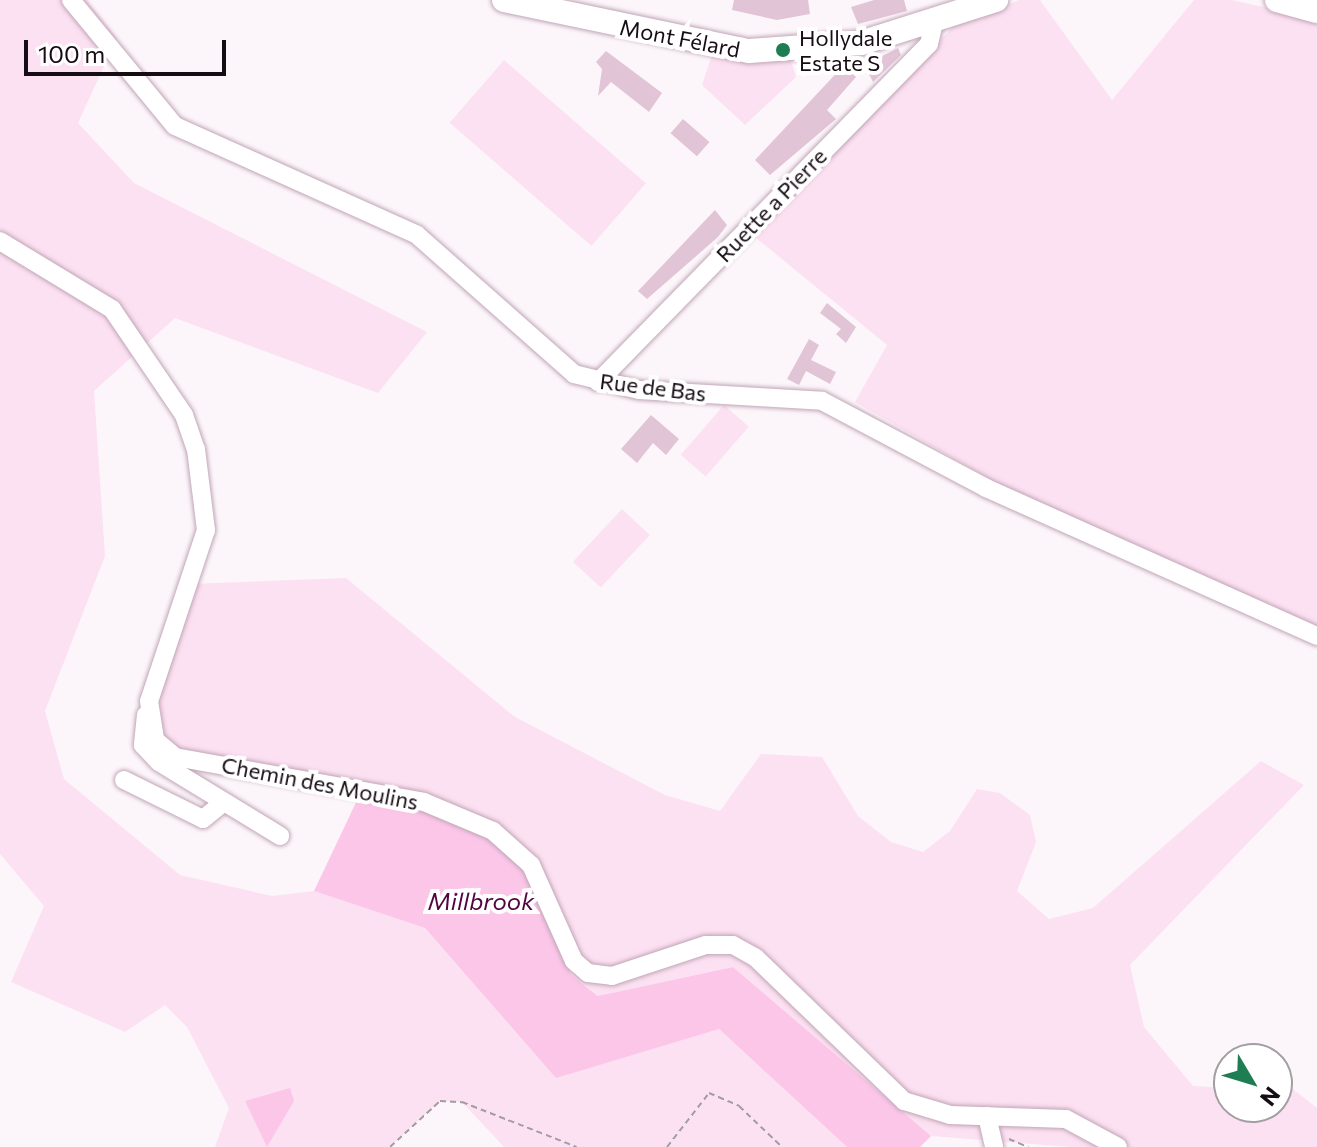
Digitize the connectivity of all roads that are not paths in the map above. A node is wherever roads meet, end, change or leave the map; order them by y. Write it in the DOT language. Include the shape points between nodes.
graph roads {
  1 [pos="71,0"];
  2 [pos="504,0"];
  3 [pos="996,0"];
  4 [pos="1277,0"];
  5 [pos="1317,11"];
  6 [pos="934,22"];
  7 [pos="0,241"];
  8 [pos="598,382"];
  9 [pos="1317,636"];
  10 [pos="149,701"];
  11 [pos="124,780"];
  12 [pos="224,802"];
  13 [pos="280,836"];
  14 [pos="987,1116"];
  15 [pos="994,1147"];
  16 [pos="1118,1147"];
  1 -- 8 [label="street, Rue de Bas" via="175,126 417,235 574,374"];
  2 -- 6 [label="main road, Mont Félard" via="749,51 861,43"];
  3 -- 6 [label="main road, Mont Félard"];
  4 -- 5 [label="main road"];
  6 -- 8 [label="street, Ruette a Pierre" via="929,44"];
  7 -- 10 [label="street, Chemin des Moulins" via="112,309 184,415 196,449 206,530"];
  8 -- 9 [label="street, Rue de Bas" via="822,401 986,488"];
  10 -- 12 [label="street" via="143,745"];
  10 -- 14 [label="street, Chemin des Moulins" via="155,740 175,757 424,802 493,831 531,865 574,961 588,973 612,976 706,945 733,945 756,958 904,1101"];
  11 -- 12 [label="street" via="203,819"];
  12 -- 13 [label="street"];
  14 -- 15 [label="street"];
  14 -- 16 [label="street, Chemin des Moulins" via="1066,1119"];
}
